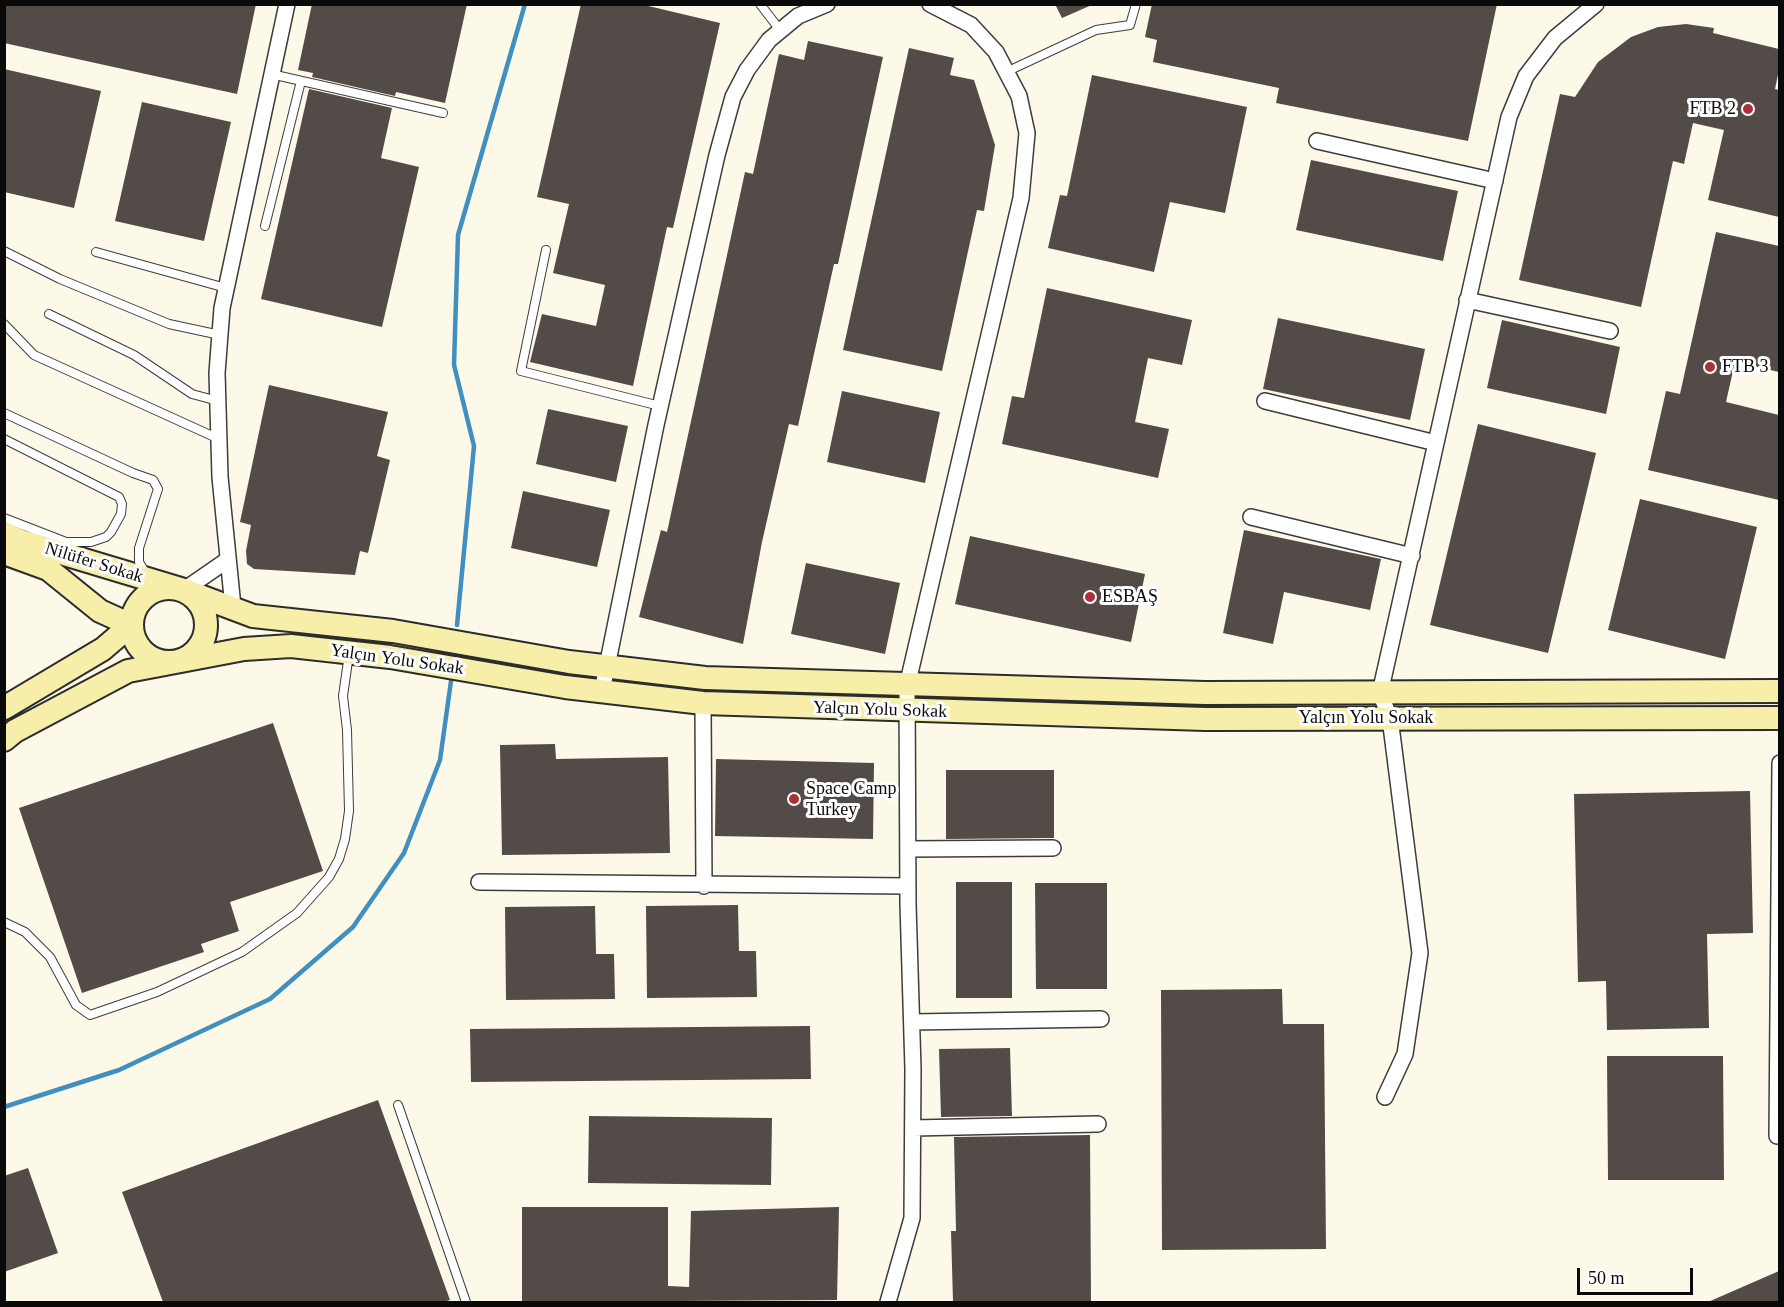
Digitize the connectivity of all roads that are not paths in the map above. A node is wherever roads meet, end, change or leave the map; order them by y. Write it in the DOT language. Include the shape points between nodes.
graph roads {
  1 [pos="287,4"];
  2 [pos="760,4"];
  3 [pos="827,4"];
  4 [pos="930,4"];
  5 [pos="1136,4"];
  6 [pos="1596,4"];
  7 [pos="780,30"];
  8 [pos="1006,72"];
  9 [pos="271,74"];
  10 [pos="301,81"];
  11 [pos="442,113"];
  12 [pos="1317,141"];
  13 [pos="1495,181"];
  14 [pos="265,226"];
  15 [pos="546,250"];
  16 [pos="4,251"];
  17 [pos="96,252"];
  18 [pos="226,288"];
  19 [pos="1467,300"];
  20 [pos="49,314"];
  21 [pos="4,324"];
  22 [pos="1610,330"];
  23 [pos="220,335"];
  24 [pos="218,401"];
  25 [pos="1264,401"];
  26 [pos="660,406"];
  27 [pos="4,413"];
  28 [pos="4,438"];
  29 [pos="219,439"];
  30 [pos="1436,443"];
  31 [pos="1251,517"];
  32 [pos="4,518"];
  33 [pos="4,533"];
  34 [pos="4,553"];
  35 [pos="1412,556"];
  36 [pos="226,561"];
  37 [pos="152,580"];
  38 [pos="184,590"];
  39 [pos="233,607"];
  40 [pos="131,625"];
  41 [pos="350,652"];
  42 [pos="173,662"];
  43 [pos="606,666"];
  44 [pos="907,686"];
  45 [pos="603,691"];
  46 [pos="1779,691"];
  47 [pos="1380,693"];
  48 [pos="704,703"];
  49 [pos="4,708"];
  50 [pos="908,711"];
  51 [pos="1390,718"];
  52 [pos="1779,718"];
  53 [pos="4,740"];
  54 [pos="1779,763"];
  55 [pos="1053,848"];
  56 [pos="908,849"];
  57 [pos="479,882"];
  58 [pos="704,886"];
  59 [pos="908,886"];
  60 [pos="4,922"];
  61 [pos="1101,1019"];
  62 [pos="912,1022"];
  63 [pos="1385,1097"];
  64 [pos="398,1105"];
  65 [pos="1098,1124"];
  66 [pos="913,1128"];
  67 [pos="1777,1136"];
  68 [pos="466,1302"];
  69 [pos="888,1302"];
  1 -- 9 [label="street"];
  2 -- 7 [label="lane"];
  3 -- 7 [label="street" via="798,16"];
  4 -- 8 [label="street" via="971,25 996,52"];
  5 -- 8 [label="lane" via="1130,25 1096,30"];
  6 -- 13 [label="street" via="1555,38 1526,76 1509,117"];
  7 -- 26 [label="street" via="747,70 733,97"];
  8 -- 44 [label="street" via="1019,96 1027,133 1021,198"];
  9 -- 10 [label="lane"];
  9 -- 18 [label="street"];
  10 -- 11 [label="lane"];
  10 -- 14 [label="lane"];
  12 -- 13 [label="street"];
  13 -- 19 [label="street"];
  15 -- 26 [label="lane" via="521,371"];
  16 -- 23 [label="lane" via="169,324"];
  17 -- 18 [label="lane"];
  18 -- 23 [label="street"];
  19 -- 22 [label="street"];
  19 -- 30 [label="street"];
  20 -- 24 [label="lane" via="134,355 192,394"];
  21 -- 29 [label="lane" via="34,355"];
  23 -- 24 [label="street"];
  24 -- 29 [label="street"];
  25 -- 30 [label="street"];
  26 -- 43 [label="street"];
  27 -- 37 [label="lane" via="153,480 158,489 139,548 139,562"];
  28 -- 32 [label="lane" via="118,497 122,504 111,532 91,543 66,542"];
  29 -- 36 [label="street"];
  30 -- 35 [label="street"];
  31 -- 35 [label="street"];
  33 -- 37 [label="street, Nilüfer Sokak"];
  34 -- 40 [label="street, Nilüfer Sokak" via="48,569 100,611"];
  35 -- 47 [label="street"];
  36 -- 38 [label="street"];
  36 -- 39 [label="street"];
  37 -- 38 [label="street, Nilüfer Sokak"];
  38 -- 39 [label="street, Yalçın Yolu Sokak"];
  38 -- 40 [label="street" via="171,587 147,593 133,613"];
  38 -- 42 [label="street" via="202,606 206,630 195,652"];
  39 -- 43 [label="street, Yalçın Yolu Sokak" via="252,616 393,632"];
  40 -- 42 [label="street" via="140,649 155,659"];
  40 -- 49 [label="street" via="103,649"];
  41 -- 42 [label="street, Yalçın Yolu Sokak" via="291,646 244,649"];
  41 -- 45 [label="street, Yalçın Yolu Sokak"];
  41 -- 60 [label="lane" via="343,696 349,812 345,839 329,877 297,913 242,952 157,993 90,1015 76,1005 50,957 25,932"];
  42 -- 53 [label="street, Yalçın Yolu Sokak" via="128,671"];
  43 -- 44 [label="street, Yalçın Yolu Sokak" via="705,678"];
  43 -- 45 [label="street"];
  44 -- 47 [label="street, Yalçın Yolu Sokak"];
  44 -- 50 [label="street"];
  45 -- 48 [label="street, Yalçın Yolu Sokak"];
  46 -- 47 [label="street, Yalçın Yolu Sokak"];
  47 -- 51 [label="street"];
  48 -- 50 [label="street, Yalçın Yolu Sokak"];
  48 -- 58 [label="street"];
  50 -- 51 [label="street, Yalçın Yolu Sokak" via="1205,719"];
  50 -- 56 [label="street"];
  51 -- 52 [label="street, Yalçın Yolu Sokak"];
  51 -- 63 [label="street" via="1420,953 1405,1054"];
  54 -- 67 [label="street"];
  55 -- 56 [label="street"];
  56 -- 59 [label="street"];
  57 -- 58 [label="street"];
  58 -- 59 [label="street"];
  59 -- 62 [label="street"];
  61 -- 62 [label="street"];
  62 -- 66 [label="street"];
  64 -- 68 [label="lane"];
  65 -- 66 [label="street"];
  66 -- 69 [label="street" via="912,1218"];
}
